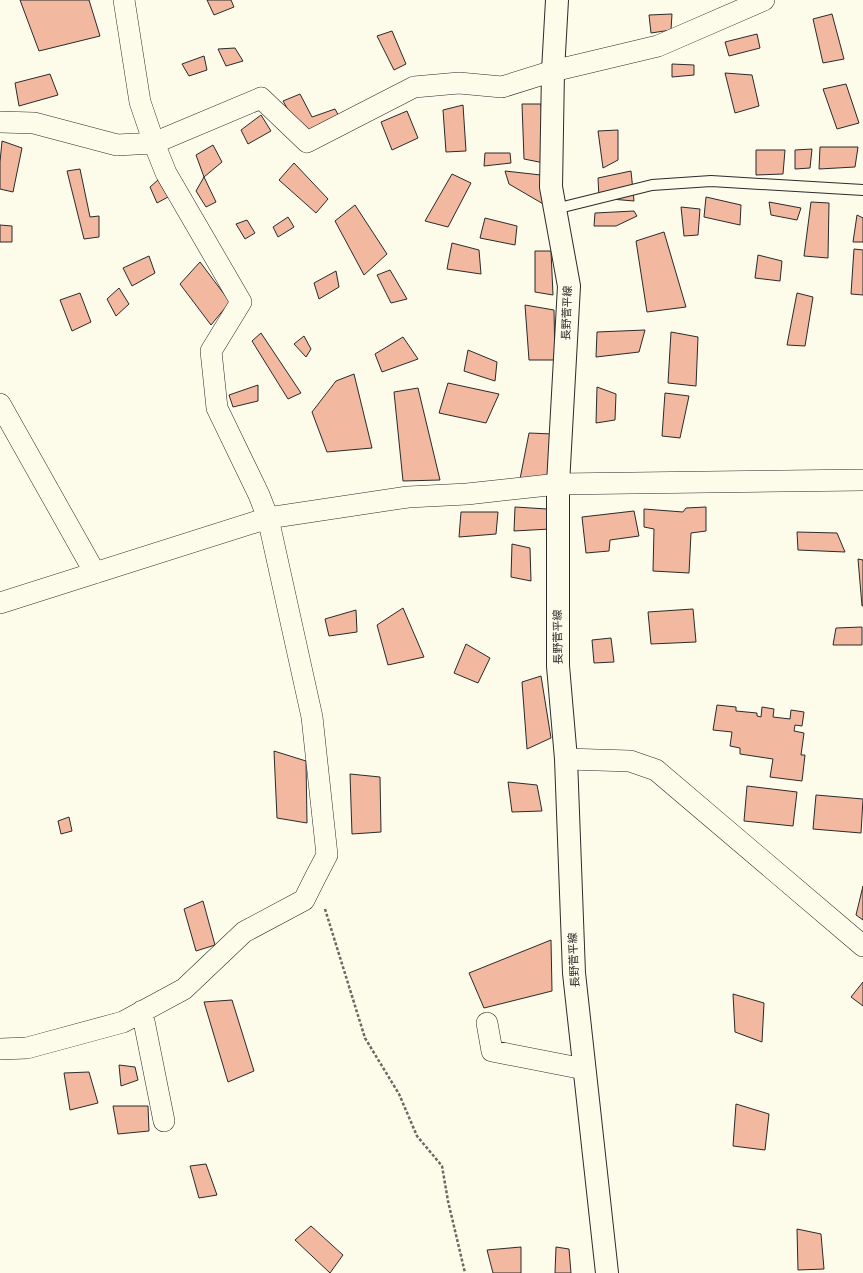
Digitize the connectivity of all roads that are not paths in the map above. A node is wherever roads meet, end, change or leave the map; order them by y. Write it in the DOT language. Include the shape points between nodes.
graph roads {
  1 [pos="124,0"];
  2 [pos="557,0"];
  3 [pos="764,0"];
  4 [pos="553,70"];
  5 [pos="0,122"];
  6 [pos="154,143"];
  7 [pos="863,190"];
  8 [pos="555,208"];
  9 [pos="0,404"];
  10 [pos="863,480"];
  11 [pos="558,484"];
  12 [pos="268,518"];
  13 [pos="95,573"];
  14 [pos="0,603"];
  15 [pos="566,759"];
  16 [pos="863,946"];
  17 [pos="142,1011"];
  18 [pos="487,1023"];
  19 [pos="0,1048"];
  20 [pos="584,1069"];
  21 [pos="164,1122"];
  22 [pos="607,1273"];
  1 -- 6 [label="street" via="140,102"];
  2 -- 4 [label="main road, 長野菅平線"];
  3 -- 4 [label="street" via="658,46"];
  4 -- 6 [label="street" via="502,87 459,83 414,87 307,142 261,98"];
  4 -- 8 [label="main road, 長野菅平線" via="551,187"];
  5 -- 6 [label="street" via="34,123 117,145"];
  6 -- 12 [label="street" via="166,173 241,302 211,351 218,408"];
  7 -- 8 [label="lane" via="711,181 652,185"];
  8 -- 11 [label="main road, 長野菅平線" via="569,286"];
  9 -- 13 [label="street"];
  10 -- 11 [label="street"];
  11 -- 12 [label="street" via="467,494 408,497"];
  11 -- 15 [label="main road, 長野菅平線" via="558,666"];
  12 -- 13 [label="street"];
  12 -- 17 [label="street" via="312,717 327,854 304,900 244,932 184,988"];
  13 -- 14 [label="street"];
  15 -- 16 [label="street" via="630,761 656,770"];
  15 -- 20 [label="main road, 長野菅平線" via="574,973"];
  17 -- 19 [label="street" via="123,1022 27,1048"];
  17 -- 21 [label="street"];
  18 -- 20 [label="street" via="492,1051"];
  20 -- 22 [label="main road, 長野菅平線"];
}
